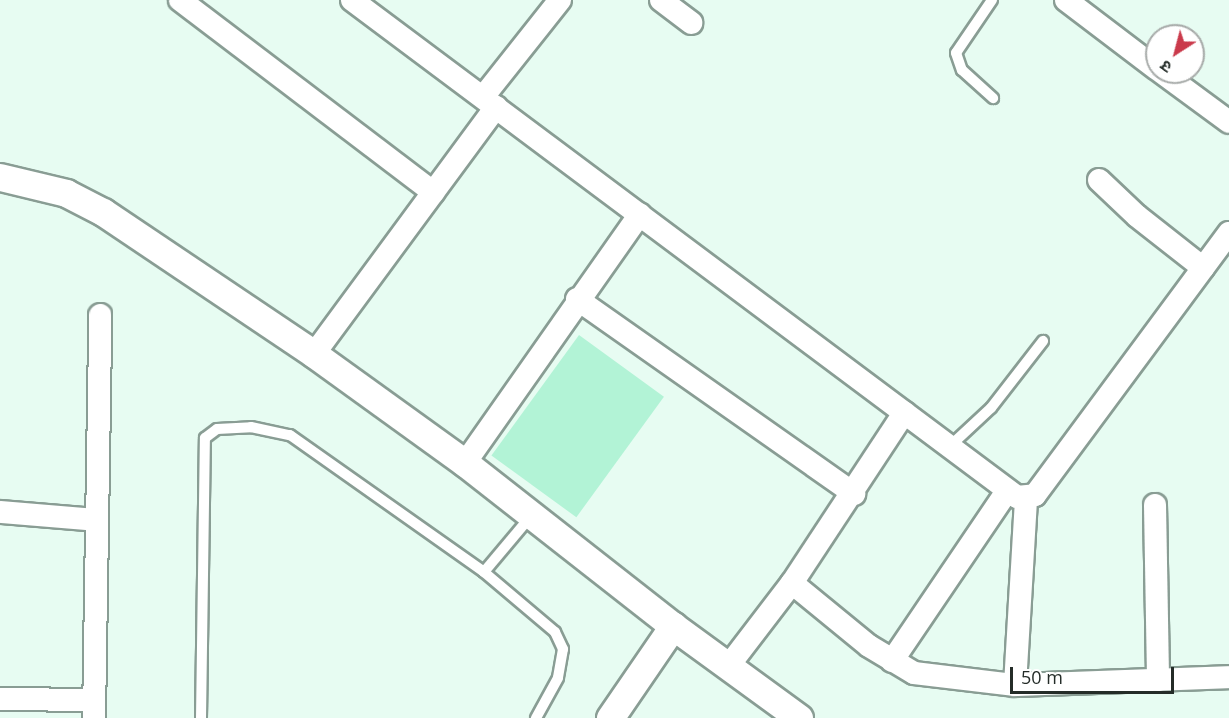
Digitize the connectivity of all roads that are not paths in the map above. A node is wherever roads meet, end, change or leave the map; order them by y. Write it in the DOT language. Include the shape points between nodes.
graph roads {
  1 [pos="180,0"];
  2 [pos="352,0"];
  3 [pos="560,0"];
  4 [pos="661,0"];
  5 [pos="992,0"];
  6 [pos="1066,0"];
  7 [pos="691,23"];
  8 [pos="1145,60"];
  9 [pos="1177,84"];
  10 [pos="993,98"];
  11 [pos="490,102"];
  12 [pos="1229,122"];
  13 [pos="0,177"];
  14 [pos="1099,180"];
  15 [pos="434,192"];
  16 [pos="640,214"];
  17 [pos="1229,233"];
  18 [pos="1203,268"];
  19 [pos="577,299"];
  20 [pos="100,315"];
  21 [pos="1043,341"];
  22 [pos="315,354"];
  23 [pos="904,413"];
  24 [pos="948,447"];
  25 [pos="465,463"];
  26 [pos="854,494"];
  27 [pos="1016,495"];
  28 [pos="1155,505"];
  29 [pos="0,512"];
  30 [pos="531,516"];
  31 [pos="97,520"];
  32 [pos="484,572"];
  33 [pos="792,583"];
  34 [pos="673,626"];
  35 [pos="892,661"];
  36 [pos="730,664"];
  37 [pos="1229,677"];
  38 [pos="1158,680"];
  39 [pos="1015,685"];
  40 [pos="0,699"];
  41 [pos="94,709"];
  42 [pos="201,718"];
  43 [pos="536,718"];
  44 [pos="610,718"];
  45 [pos="799,718"];
  1 -- 15 [label="street"];
  2 -- 11 [label="street"];
  3 -- 11 [label="street"];
  4 -- 7 [label="street"];
  5 -- 10 [label="lane" via="956,53 962,70"];
  6 -- 8 [label="street"];
  9 -- 12 [label="street"];
  11 -- 15 [label="street"];
  11 -- 16 [label="street"];
  13 -- 22 [label="street" via="66,193 103,212"];
  14 -- 18 [label="street"];
  15 -- 22 [label="street"];
  16 -- 19 [label="street"];
  16 -- 23 [label="street"];
  17 -- 18 [label="street"];
  18 -- 27 [label="street" via="1035,495"];
  19 -- 25 [label="street"];
  19 -- 26 [label="street"];
  20 -- 31 [label="street"];
  21 -- 24 [label="lane" via="991,408"];
  22 -- 25 [label="street"];
  23 -- 24 [label="street"];
  23 -- 26 [label="street"];
  24 -- 27 [label="street"];
  25 -- 30 [label="street"];
  26 -- 33 [label="street"];
  27 -- 35 [label="street"];
  27 -- 39 [label="street"];
  28 -- 38 [label="street"];
  29 -- 31 [label="street"];
  30 -- 32 [label="lane"];
  30 -- 34 [label="street"];
  31 -- 41 [label="street"];
  32 -- 42 [label="lane" via="290,435 251,427 217,429 205,438 203,458"];
  32 -- 43 [label="lane" via="555,632 563,648 558,678"];
  33 -- 35 [label="street"];
  33 -- 36 [label="street"];
  34 -- 36 [label="street"];
  34 -- 44 [label="street"];
  35 -- 39 [label="street" via="914,673"];
  36 -- 45 [label="street"];
  37 -- 38 [label="street"];
  38 -- 39 [label="street"];
  40 -- 41 [label="street"];
}
